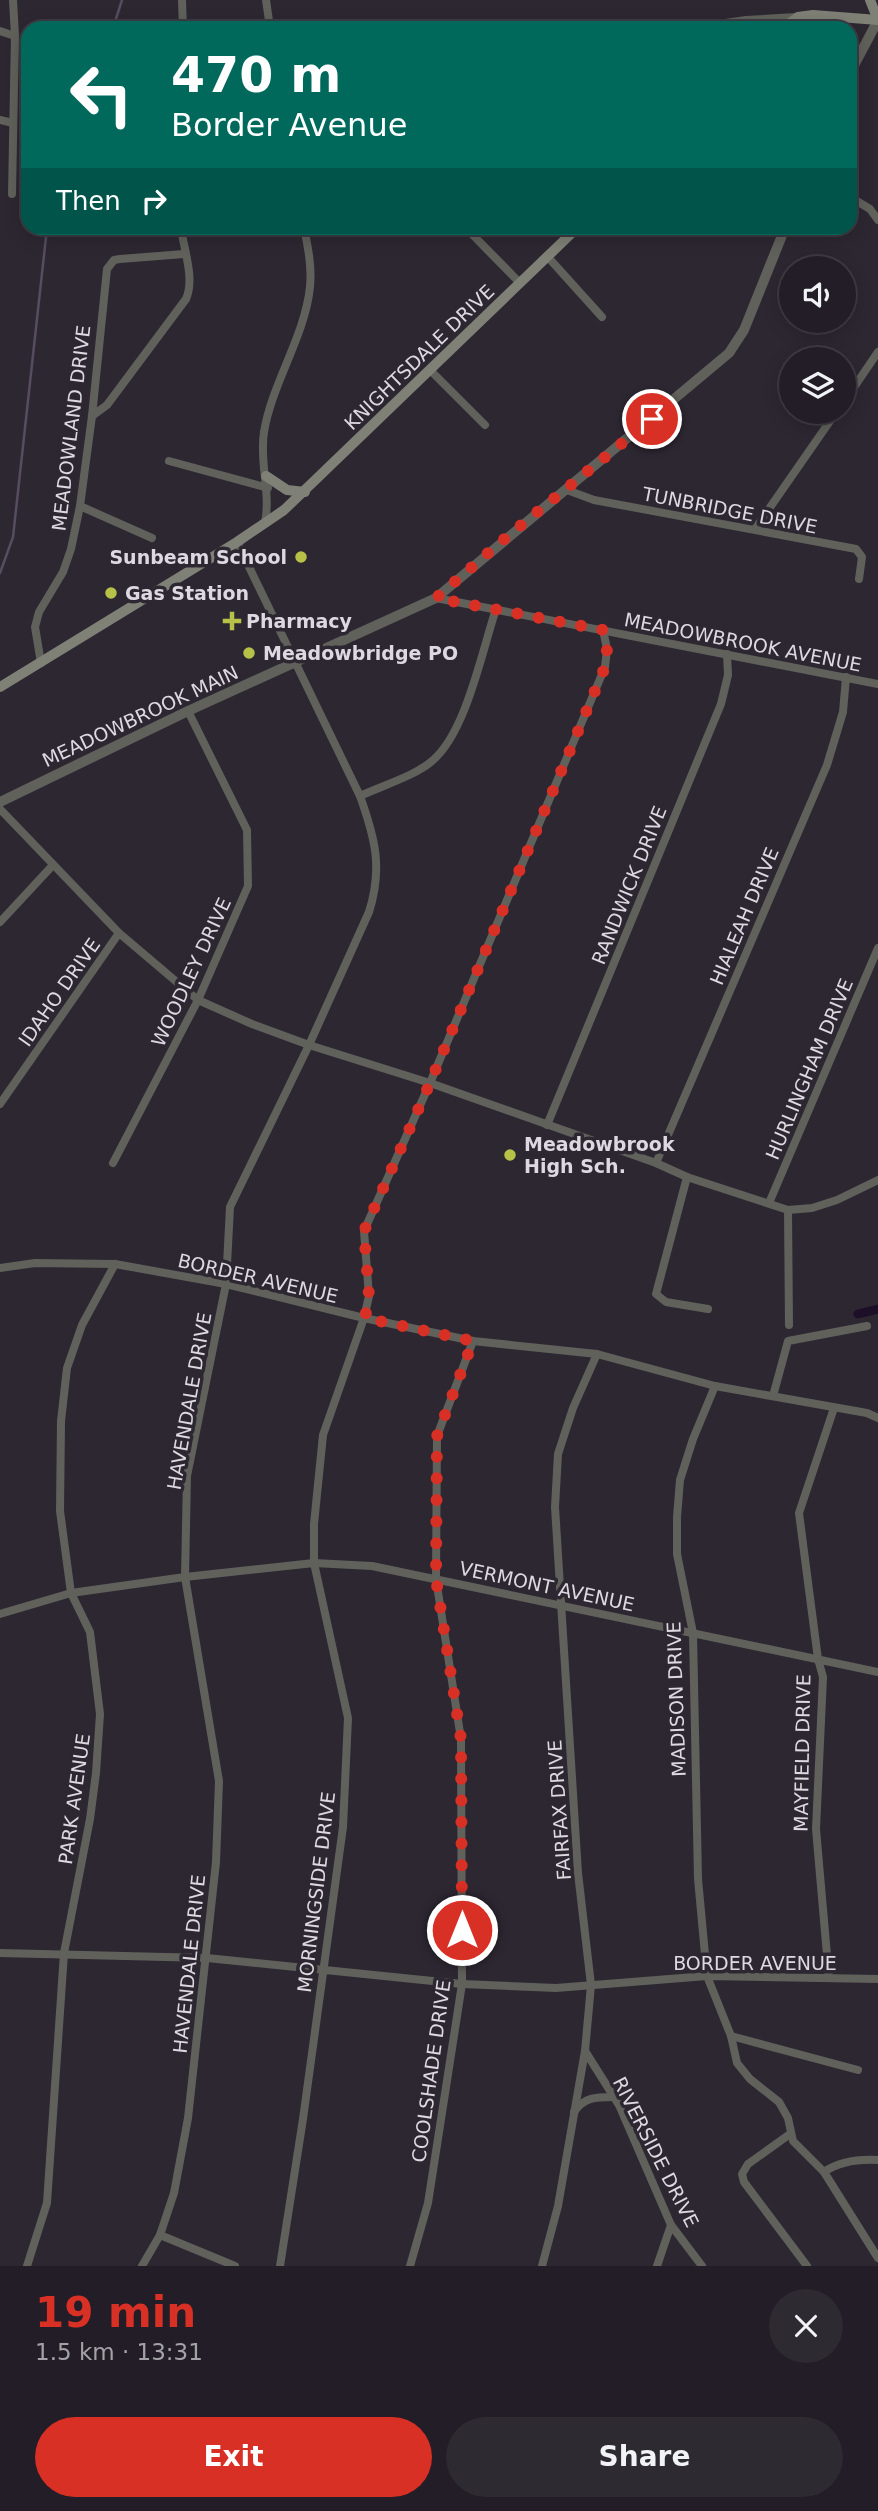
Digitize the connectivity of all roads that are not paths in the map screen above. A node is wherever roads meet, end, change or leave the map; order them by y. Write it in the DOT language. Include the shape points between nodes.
graph roads {
  1 [pos="13,0"];
  2 [pos="182,0"];
  3 [pos="267,0"];
  4 [pos="870,0"];
  5 [pos="798,17"];
  6 [pos="878,20"];
  7 [pos="183,21"];
  8 [pos="270,21"];
  9 [pos="769,21"];
  10 [pos="793,21"];
  11 [pos="0,31"];
  12 [pos="15,36"];
  13 [pos="857,60"];
  14 [pos="0,120"];
  15 [pos="13,123"];
  16 [pos="12,194"];
  17 [pos="857,201"];
  18 [pos="878,220"];
  19 [pos="182,235"];
  20 [pos="305,235"];
  21 [pos="473,235"];
  22 [pos="570,235"];
  23 [pos="782,235"];
  24 [pos="184,254"];
  25 [pos="547,256"];
  26 [pos="519,282"];
  27 [pos="601,317"];
  28 [pos="878,352"];
  29 [pos="430,370"];
  30 [pos="856,384"];
  31 [pos="92,416"];
  32 [pos="828,424"];
  33 [pos="485,425"];
  34 [pos="169,461"];
  35 [pos="267,482"];
  36 [pos="567,490"];
  37 [pos="305,492"];
  38 [pos="80,506"];
  39 [pos="265,523"];
  40 [pos="755,529"];
  41 [pos="152,538"];
  42 [pos="237,542"];
  43 [pos="859,579"];
  44 [pos="436,598"];
  45 [pos="496,609"];
  46 [pos="603,630"];
  47 [pos="727,654"];
  48 [pos="295,662"];
  49 [pos="41,663"];
  50 [pos="846,677"];
  51 [pos="878,684"];
  52 [pos="0,687"];
  53 [pos="188,711"];
  54 [pos="360,796"];
  55 [pos="0,802"];
  56 [pos="0,809"];
  57 [pos="53,865"];
  58 [pos="0,922"];
  59 [pos="119,933"];
  60 [pos="878,948"];
  61 [pos="198,1000"];
  62 [pos="309,1045"];
  63 [pos="430,1083"];
  64 [pos="0,1104"];
  65 [pos="547,1125"];
  66 [pos="113,1163"];
  67 [pos="656,1163"];
  68 [pos="687,1177"];
  69 [pos="878,1180"];
  70 [pos="769,1203"];
  71 [pos="788,1210"];
  72 [pos="115,1264"];
  73 [pos="0,1268"];
  74 [pos="226,1284"];
  75 [pos="708,1309"];
  76 [pos="365,1318"];
  77 [pos="789,1325"];
  78 [pos="867,1326"];
  79 [pos="473,1341"];
  80 [pos="597,1354"];
  81 [pos="715,1386"];
  82 [pos="773,1396"];
  83 [pos="834,1408"];
  84 [pos="878,1418"];
  85 [pos="314,1563"];
  86 [pos="185,1577"];
  87 [pos="436,1579"];
  88 [pos="71,1594"];
  89 [pos="561,1605"];
  90 [pos="0,1614"];
  91 [pos="693,1633"];
  92 [pos="818,1659"];
  93 [pos="878,1672"];
  94 [pos="0,1952"];
  95 [pos="64,1953"];
  96 [pos="207,1958"];
  97 [pos="324,1969"];
  98 [pos="707,1976"];
  99 [pos="829,1978"];
  100 [pos="878,1979"];
  101 [pos="462,1984"];
  102 [pos="591,1985"];
  103 [pos="731,2036"];
  104 [pos="585,2051"];
  105 [pos="858,2070"];
  106 [pos="613,2096"];
  107 [pos="573,2115"];
  108 [pos="790,2134"];
  109 [pos="878,2160"];
  110 [pos="824,2172"];
  111 [pos="671,2225"];
  112 [pos="160,2235"];
  113 [pos="878,2258"];
  114 [pos="27,2266"];
  115 [pos="142,2266"];
  116 [pos="235,2266"];
  117 [pos="280,2266"];
  118 [pos="410,2266"];
  119 [pos="541,2266"];
  120 [pos="657,2266"];
  121 [pos="702,2266"];
  122 [pos="807,2266"];
  1 -- 12 [label="street"];
  2 -- 7 [label="street"];
  3 -- 8 [label="street"];
  4 -- 6 [label="main road"];
  5 -- 6 [label="main road"];
  5 -- 9 [label="street"];
  5 -- 10 [label="main road"];
  6 -- 13 [label="street"];
  11 -- 12 [label="street"];
  12 -- 15 [label="street"];
  14 -- 15 [label="street"];
  15 -- 16 [label="street"];
  17 -- 18 [label="street"];
  19 -- 24 [label="street"];
  20 -- 35 [label="street" via="310,286 267,417 263,448"];
  21 -- 26 [label="street"];
  22 -- 25 [label="main road, KNIGHTSDALE DRIVE"];
  23 -- 36 [label="street, MEADOWBROOK MAIN" via="744,331 729,353"];
  24 -- 31 [label="street" via="190,280 186,299 107,404"];
  24 -- 31 [label="street, MEADOWLAND DRIVE" via="114,260 107,269"];
  25 -- 26 [label="main road, KNIGHTSDALE DRIVE"];
  25 -- 27 [label="street"];
  26 -- 29 [label="main road, KNIGHTSDALE DRIVE"];
  28 -- 30 [label="street"];
  29 -- 33 [label="street"];
  29 -- 37 [label="main road, KNIGHTSDALE DRIVE"];
  31 -- 38 [label="street, MEADOWLAND DRIVE"];
  32 -- 40 [label="street"];
  34 -- 35 [label="street"];
  35 -- 37 [label="main road"];
  35 -- 39 [label="street"];
  36 -- 40 [label="street, TUNBRIDGE DRIVE" via="594,500"];
  36 -- 44 [label="street, MEADOWBROOK MAIN"];
  37 -- 39 [label="main road, KNIGHTSDALE DRIVE"];
  38 -- 41 [label="street"];
  38 -- 49 [label="street, MEADOWLAND DRIVE" via="63,572 35,627"];
  39 -- 42 [label="main road, KNIGHTSDALE DRIVE"];
  40 -- 43 [label="street, TUNBRIDGE DRIVE" via="856,549 862,557"];
  42 -- 48 [label="street, HAVENDALE DRIVE"];
  42 -- 49 [label="main road, KNIGHTSDALE DRIVE"];
  44 -- 45 [label="street, MEADOWBROOK AVENUE"];
  44 -- 48 [label="street, MEADOWBROOK MAIN"];
  45 -- 46 [label="street, MEADOWBROOK AVENUE"];
  45 -- 54 [label="street" via="472,687 443,750 424,767"];
  46 -- 47 [label="street, MEADOWBROOK AVENUE"];
  46 -- 63 [label="street, MORNINGSIDE DRIVE" via="605,667"];
  47 -- 50 [label="street, MEADOWBROOK AVENUE"];
  47 -- 65 [label="street, RANDWICK DRIVE" via="728,676 721,704"];
  48 -- 53 [label="street, MEADOWBROOK MAIN"];
  48 -- 54 [label="street, HAVENDALE DRIVE"];
  49 -- 52 [label="main road, KNIGHTSDALE DRIVE"];
  50 -- 51 [label="street, MEADOWBROOK AVENUE"];
  50 -- 67 [label="street, HIALEAH DRIVE" via="843,712 827,765"];
  53 -- 55 [label="street, MEADOWBROOK MAIN"];
  53 -- 61 [label="street, WOODLEY DRIVE" via="247,830 249,860 248,886"];
  54 -- 62 [label="street, HAVENDALE DRIVE" via="374,836 373,897"];
  56 -- 57 [label="street"];
  57 -- 58 [label="street"];
  57 -- 59 [label="street"];
  59 -- 61 [label="street"];
  59 -- 64 [label="street, IDAHO DRIVE"];
  60 -- 70 [label="street, HURLINGHAM DRIVE"];
  61 -- 62 [label="street"];
  61 -- 66 [label="street, WOODLEY DRIVE"];
  62 -- 63 [label="street"];
  62 -- 74 [label="street, HAVENDALE DRIVE" via="230,1207"];
  63 -- 65 [label="street"];
  63 -- 76 [label="street, MORNINGSIDE DRIVE" via="364,1231 369,1296"];
  65 -- 67 [label="street"];
  67 -- 68 [label="street"];
  68 -- 70 [label="street"];
  68 -- 75 [label="street" via="656,1294 666,1302"];
  69 -- 71 [label="street" via="837,1200"];
  70 -- 71 [label="street"];
  71 -- 77 [label="street"];
  72 -- 73 [label="street, BORDER AVENUE" via="35,1263"];
  72 -- 74 [label="street, BORDER AVENUE"];
  72 -- 88 [label="street, PARK AVENUE" via="82,1325 67,1368 60,1511"];
  74 -- 76 [label="street, BORDER AVENUE"];
  74 -- 86 [label="street, HAVENDALE DRIVE" via="187,1476"];
  76 -- 79 [label="street, BORDER AVENUE"];
  76 -- 85 [label="street, MORNINGSIDE DRIVE" via="323,1435"];
  78 -- 82 [label="street" via="788,1341"];
  79 -- 80 [label="street, BORDER AVENUE"];
  79 -- 87 [label="street, COOLSHADE DRIVE" via="437,1436"];
  80 -- 81 [label="street, BORDER AVENUE"];
  80 -- 89 [label="street, FAIRFAX DRIVE" via="558,1454 555,1507"];
  81 -- 82 [label="street, BORDER AVENUE"];
  81 -- 91 [label="street, MADISON DRIVE" via="680,1480 677,1555"];
  82 -- 83 [label="street, BORDER AVENUE"];
  83 -- 84 [label="street, BORDER AVENUE"];
  83 -- 92 [label="street, MAYFIELD DRIVE" via="799,1513"];
  85 -- 86 [label="street, VERMONT AVENUE"];
  85 -- 87 [label="street, VERMONT AVENUE" via="372,1566"];
  85 -- 97 [label="street, MORNINGSIDE DRIVE" via="348,1718 344,1827"];
  86 -- 88 [label="street, VERMONT AVENUE"];
  86 -- 96 [label="street, HAVENDALE DRIVE" via="219,1781"];
  87 -- 89 [label="street, VERMONT AVENUE"];
  87 -- 101 [label="street, COOLSHADE DRIVE" via="461,1739"];
  88 -- 90 [label="street, VERMONT AVENUE"];
  88 -- 95 [label="street, PARK AVENUE" via="90,1632 100,1714 90,1819"];
  89 -- 91 [label="street, VERMONT AVENUE"];
  89 -- 102 [label="street, FAIRFAX DRIVE" via="578,1873"];
  91 -- 92 [label="street, VERMONT AVENUE"];
  91 -- 98 [label="street, MADISON DRIVE" via="698,1879"];
  92 -- 93 [label="street, VERMONT AVENUE"];
  92 -- 99 [label="street, MAYFIELD DRIVE" via="823,1678 816,1829"];
  94 -- 95 [label="street, BORDER AVENUE"];
  95 -- 96 [label="street, BORDER AVENUE"];
  95 -- 114 [label="street, PARK AVENUE" via="47,2203"];
  96 -- 97 [label="street, BORDER AVENUE"];
  96 -- 112 [label="street, HAVENDALE DRIVE" via="188,2118 174,2193"];
  97 -- 101 [label="street, BORDER AVENUE"];
  97 -- 117 [label="street, MORNINGSIDE DRIVE"];
  98 -- 99 [label="street, BORDER AVENUE"];
  98 -- 102 [label="street, BORDER AVENUE"];
  98 -- 103 [label="street, MADISON DRIVE"];
  99 -- 100 [label="street, BORDER AVENUE"];
  101 -- 102 [label="street, BORDER AVENUE"];
  101 -- 118 [label="street, COOLSHADE DRIVE" via="428,2203"];
  102 -- 104 [label="street, FAIRFAX DRIVE"];
  103 -- 105 [label="street"];
  103 -- 108 [label="street, MADISON DRIVE" via="737,2063 779,2102"];
  104 -- 106 [label="street, RIVERSIDE DRIVE"];
  104 -- 107 [label="street, FAIRFAX DRIVE"];
  106 -- 107 [label="street" via="594,2097 580,2104"];
  106 -- 111 [label="street, RIVERSIDE DRIVE"];
  107 -- 119 [label="street, FAIRFAX DRIVE" via="558,2206"];
  108 -- 110 [label="street"];
  108 -- 122 [label="street" via="748,2164 742,2174"];
  109 -- 110 [label="street" via="837,2164"];
  110 -- 113 [label="street"];
  111 -- 120 [label="street"];
  111 -- 121 [label="street, RIVERSIDE DRIVE"];
  112 -- 115 [label="street, HAVENDALE DRIVE"];
  112 -- 116 [label="street"];
}
